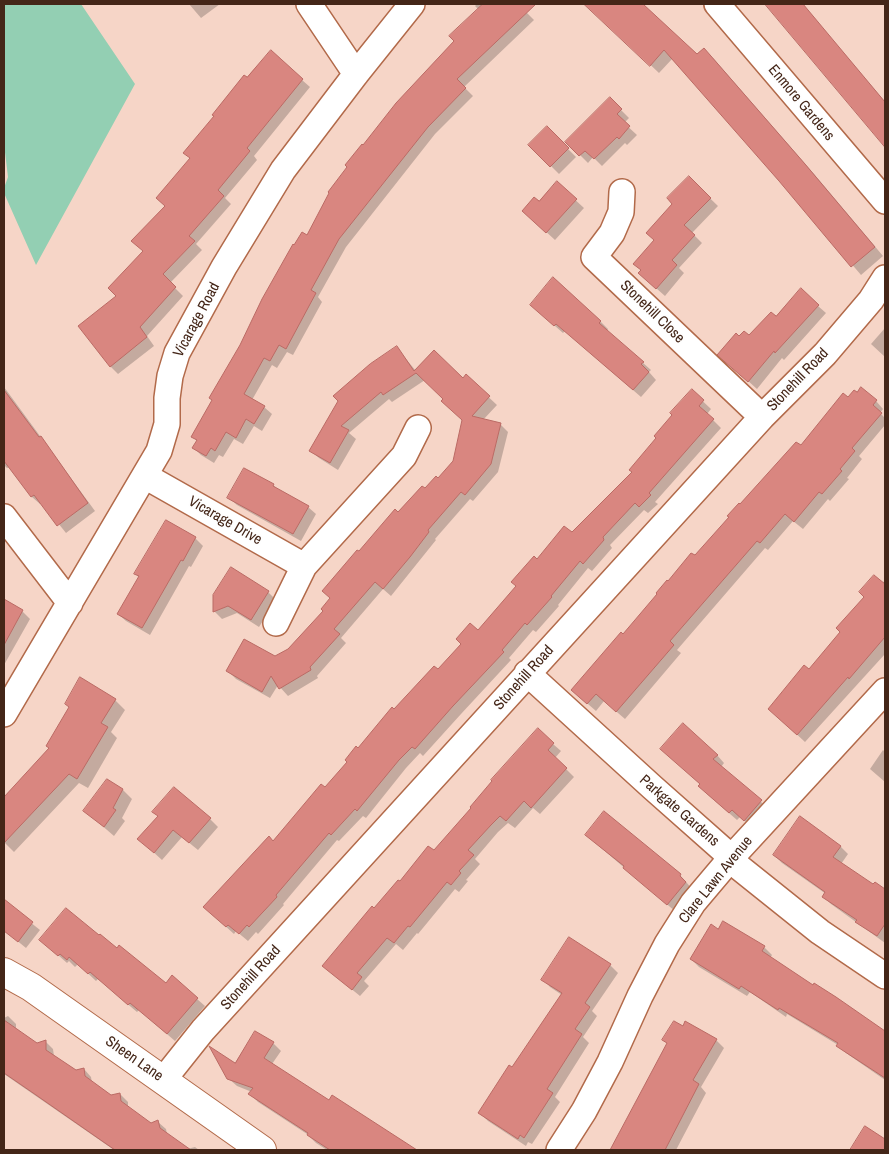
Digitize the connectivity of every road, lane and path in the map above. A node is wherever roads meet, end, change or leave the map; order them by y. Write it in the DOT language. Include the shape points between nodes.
graph roads {
  1 [pos="308,4"];
  2 [pos="412,4"];
  3 [pos="717,4"];
  4 [pos="356,74"];
  5 [pos="622,192"];
  6 [pos="885,201"];
  7 [pos="885,278"];
  8 [pos="762,417"];
  9 [pos="418,428"];
  10 [pos="146,476"];
  11 [pos="4,517"];
  12 [pos="304,566"];
  13 [pos="70,602"];
  14 [pos="276,623"];
  15 [pos="527,674"];
  16 [pos="885,691"];
  17 [pos="4,714"];
  18 [pos="731,858"];
  19 [pos="4,972"];
  20 [pos="885,976"];
  21 [pos="164,1079"];
  22 [pos="262,1150"];
  23 [pos="559,1150"];
  1 -- 4 [label="street"];
  2 -- 4 [label="street, Vicarage Road"];
  3 -- 6 [label="street, Enmore Gardens"];
  4 -- 10 [label="street, Vicarage Road" via="283,170 176,354 168,390 167,424 159,451"];
  5 -- 8 [label="street, Stonehill Close" via="620,212 612,233 594,257"];
  7 -- 8 [label="street, Stonehill Road" via="871,300 825,354"];
  8 -- 15 [label="street, Stonehill Road"];
  9 -- 12 [label="street" via="404,456"];
  10 -- 12 [label="street, Vicarage Drive"];
  10 -- 13 [label="street, Vicarage Road"];
  11 -- 13 [label="street"];
  12 -- 14 [label="street"];
  13 -- 17 [label="street, Vicarage Road"];
  15 -- 18 [label="street, Parkgate Gardens"];
  15 -- 21 [label="street, Stonehill Road" via="203,1030"];
  16 -- 18 [label="street, Clare Lawn Avenue"];
  18 -- 20 [label="street, Parkgate Gardens" via="820,932"];
  18 -- 23 [label="street, Clare Lawn Avenue" via="693,903 667,944 610,1062"];
  19 -- 21 [label="main road, Sheen Lane" via="31,987"];
  21 -- 22 [label="main road, Sheen Lane"];
}
